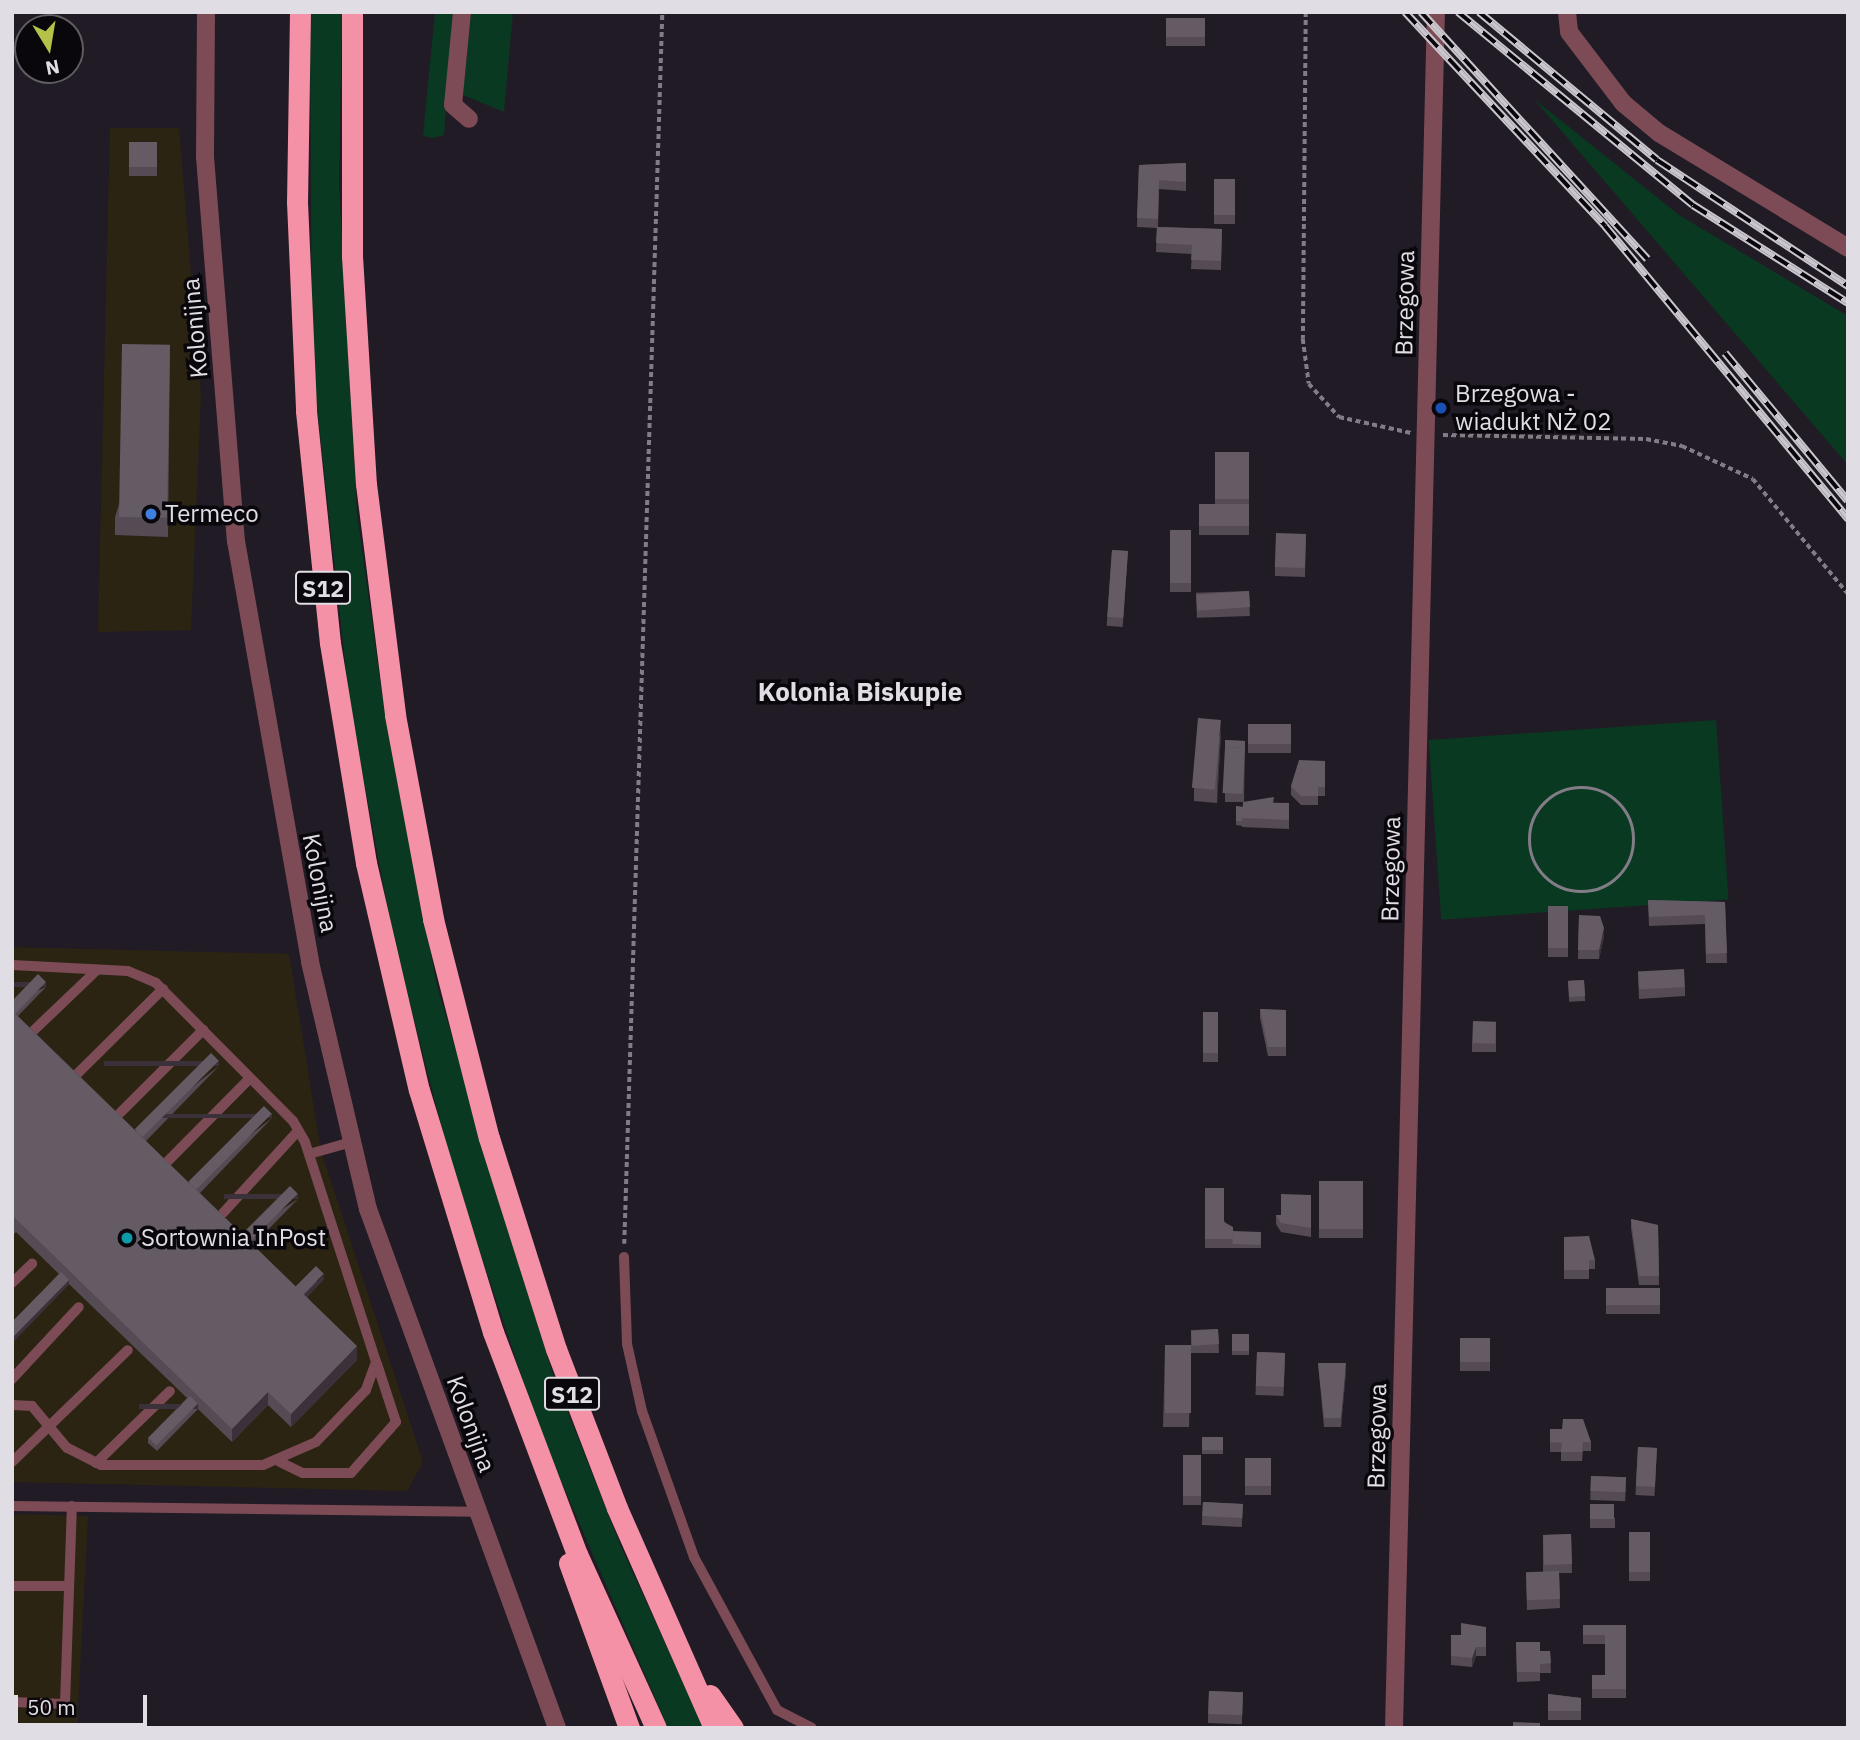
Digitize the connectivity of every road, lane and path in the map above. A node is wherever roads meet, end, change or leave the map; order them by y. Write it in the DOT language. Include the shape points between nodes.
graph roads {
  1 [pos="206,12"];
  2 [pos="300,12"];
  3 [pos="352,12"];
  4 [pos="462,12"];
  5 [pos="662,12"];
  6 [pos="1306,12"];
  7 [pos="1436,12"];
  8 [pos="1567,12"];
  9 [pos="1308,24"];
  10 [pos="469,119"];
  11 [pos="1848,248"];
  12 [pos="1753,479"];
  13 [pos="1848,594"];
  14 [pos="1533,819"];
  15 [pos="12,965"];
  16 [pos="97,970"];
  17 [pos="163,989"];
  18 [pos="203,1030"];
  19 [pos="30,1034"];
  20 [pos="76,1074"];
  21 [pos="250,1078"];
  22 [pos="119,1114"];
  23 [pos="298,1131"];
  24 [pos="348,1143"];
  25 [pos="309,1154"];
  26 [pos="167,1162"];
  27 [pos="223,1213"];
  28 [pos="624,1257"];
  29 [pos="32,1264"];
  30 [pos="12,1283"];
  31 [pos="79,1307"];
  32 [pos="128,1350"];
  33 [pos="376,1362"];
  34 [pos="12,1379"];
  35 [pos="170,1391"];
  36 [pos="12,1405"];
  37 [pos="52,1430"];
  38 [pos="528,1431"];
  39 [pos="12,1462"];
  40 [pos="280,1462"];
  41 [pos="96,1463"];
  42 [pos="12,1506"];
  43 [pos="72,1506"];
  44 [pos="476,1512"];
  45 [pos="12,1586"];
  46 [pos="69,1586"];
  47 [pos="675,1642"];
  48 [pos="12,1702"];
  49 [pos="557,1728"];
  50 [pos="629,1728"];
  51 [pos="656,1728"];
  52 [pos="715,1728"];
  53 [pos="733,1728"];
  54 [pos="812,1728"];
  55 [pos="1394,1728"];
  1 -- 24 [label="street, Kolonijna" via="205,157 236,541"];
  2 -- 38 [label="highway, S12" via="302,354 341,722 416,1078 470,1265"];
  3 -- 47 [label="highway, S12" via="350,201 361,422 381,617 420,855 460,1031 524,1255 583,1423"];
  4 -- 10 [label="street" via="453,105"];
  5 -- 28 [label="path"];
  6 -- 9 [label="path"];
  7 -- 55 [label="street, Brzegowa"];
  8 -- 11 [label="street" via="1569,33 1623,103 1659,133"];
  12 -- 13 [label="path"];
  14 -- 14 [label="path" via="1534,861 1563,889 1597,890 1613,883 1632,855 1632,829 1621,805 1591,788 1557,794"];
  15 -- 16 [label="lane"];
  16 -- 17 [label="lane" via="128,971"];
  16 -- 19 [label="lane"];
  17 -- 18 [label="lane"];
  17 -- 20 [label="lane"];
  18 -- 21 [label="lane"];
  18 -- 22 [label="lane"];
  21 -- 23 [label="lane"];
  21 -- 26 [label="lane"];
  23 -- 25 [label="lane"];
  23 -- 27 [label="lane"];
  24 -- 25 [label="lane"];
  24 -- 44 [label="street, Kolonijna"];
  25 -- 33 [label="lane"];
  28 -- 54 [label="lane" via="635,1379 694,1557 777,1710"];
  29 -- 30 [label="lane"];
  31 -- 34 [label="lane"];
  32 -- 37 [label="lane"];
  33 -- 40 [label="lane" via="373,1380 341,1416 316,1442"];
  33 -- 40 [label="lane" via="396,1413 393,1430 351,1473 303,1473"];
  35 -- 41 [label="lane"];
  36 -- 37 [label="lane" via="33,1406"];
  37 -- 39 [label="lane"];
  37 -- 41 [label="lane" via="67,1448"];
  38 -- 50 [label="highway" via="584,1613"];
  38 -- 51 [label="highway, S12"];
  40 -- 41 [label="lane" via="125,1469"];
  42 -- 43 [label="lane"];
  43 -- 44 [label="lane"];
  43 -- 46 [label="lane"];
  44 -- 49 [label="street, Kolonijna"];
  45 -- 46 [label="lane"];
  46 -- 48 [label="lane" via="65,1704"];
  47 -- 52 [label="highway, S12"];
  47 -- 53 [label="highway"];
}
